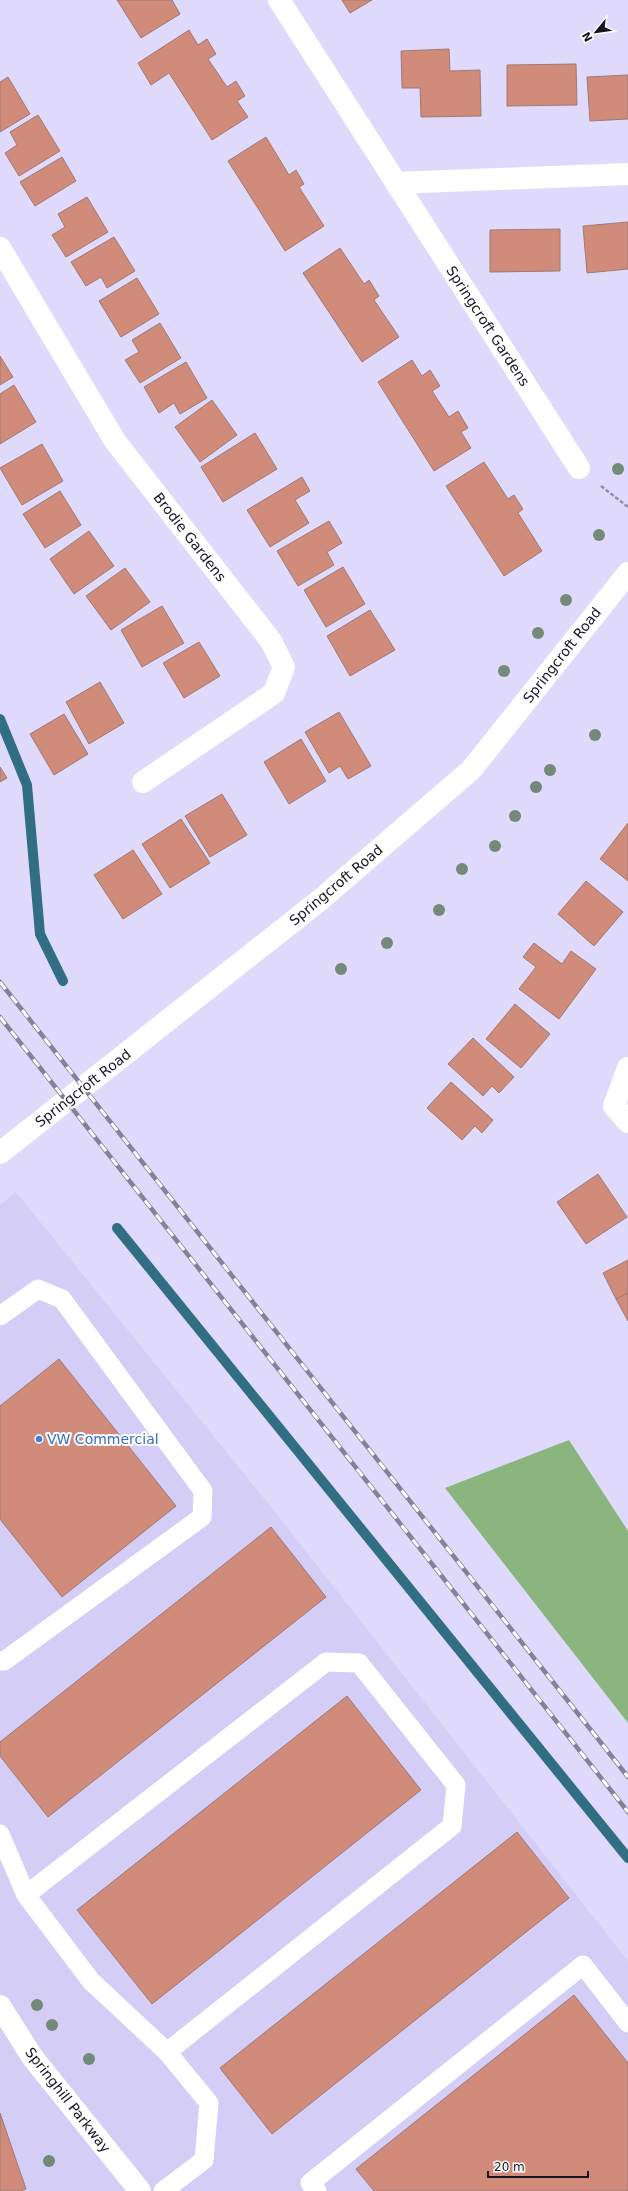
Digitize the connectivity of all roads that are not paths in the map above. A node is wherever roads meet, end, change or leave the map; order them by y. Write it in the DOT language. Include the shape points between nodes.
graph roads {
  1 [pos="279,0"];
  2 [pos="628,174"];
  3 [pos="396,183"];
  4 [pos="0,248"];
  5 [pos="579,468"];
  6 [pos="628,573"];
  7 [pos="143,782"];
  8 [pos="628,1068"];
  9 [pos="628,1122"];
  10 [pos="0,1153"];
  11 [pos="0,1316"];
  12 [pos="0,1661"];
  13 [pos="0,1834"];
  14 [pos="26,1896"];
  15 [pos="0,2006"];
  16 [pos="628,2023"];
  17 [pos="167,2052"];
  18 [pos="140,2191"];
  19 [pos="163,2191"];
  20 [pos="317,2191"];
  1 -- 3 [label="street, Springcroft Gardens"];
  2 -- 3 [label="street"];
  3 -- 5 [label="street, Springcroft Gardens"];
  4 -- 7 [label="street, Brodie Gardens" via="115,441 271,641 284,667 274,693"];
  6 -- 10 [label="street, Springcroft Road" via="471,770 320,900"];
  8 -- 9 [label="street" via="614,1106"];
  11 -- 12 [label="lane" via="38,1289 62,1299 203,1492 202,1517 4,1661"];
  13 -- 14 [label="lane"];
  14 -- 17 [label="lane" via="91,1981"];
  14 -- 17 [label="lane" via="326,1662 360,1663 456,1785 452,1826"];
  15 -- 18 [label="street, Springhill Parkway" via="33,2058"];
  16 -- 20 [label="lane" via="582,1965 310,2183"];
  17 -- 19 [label="lane" via="209,2103 204,2160"];
}
